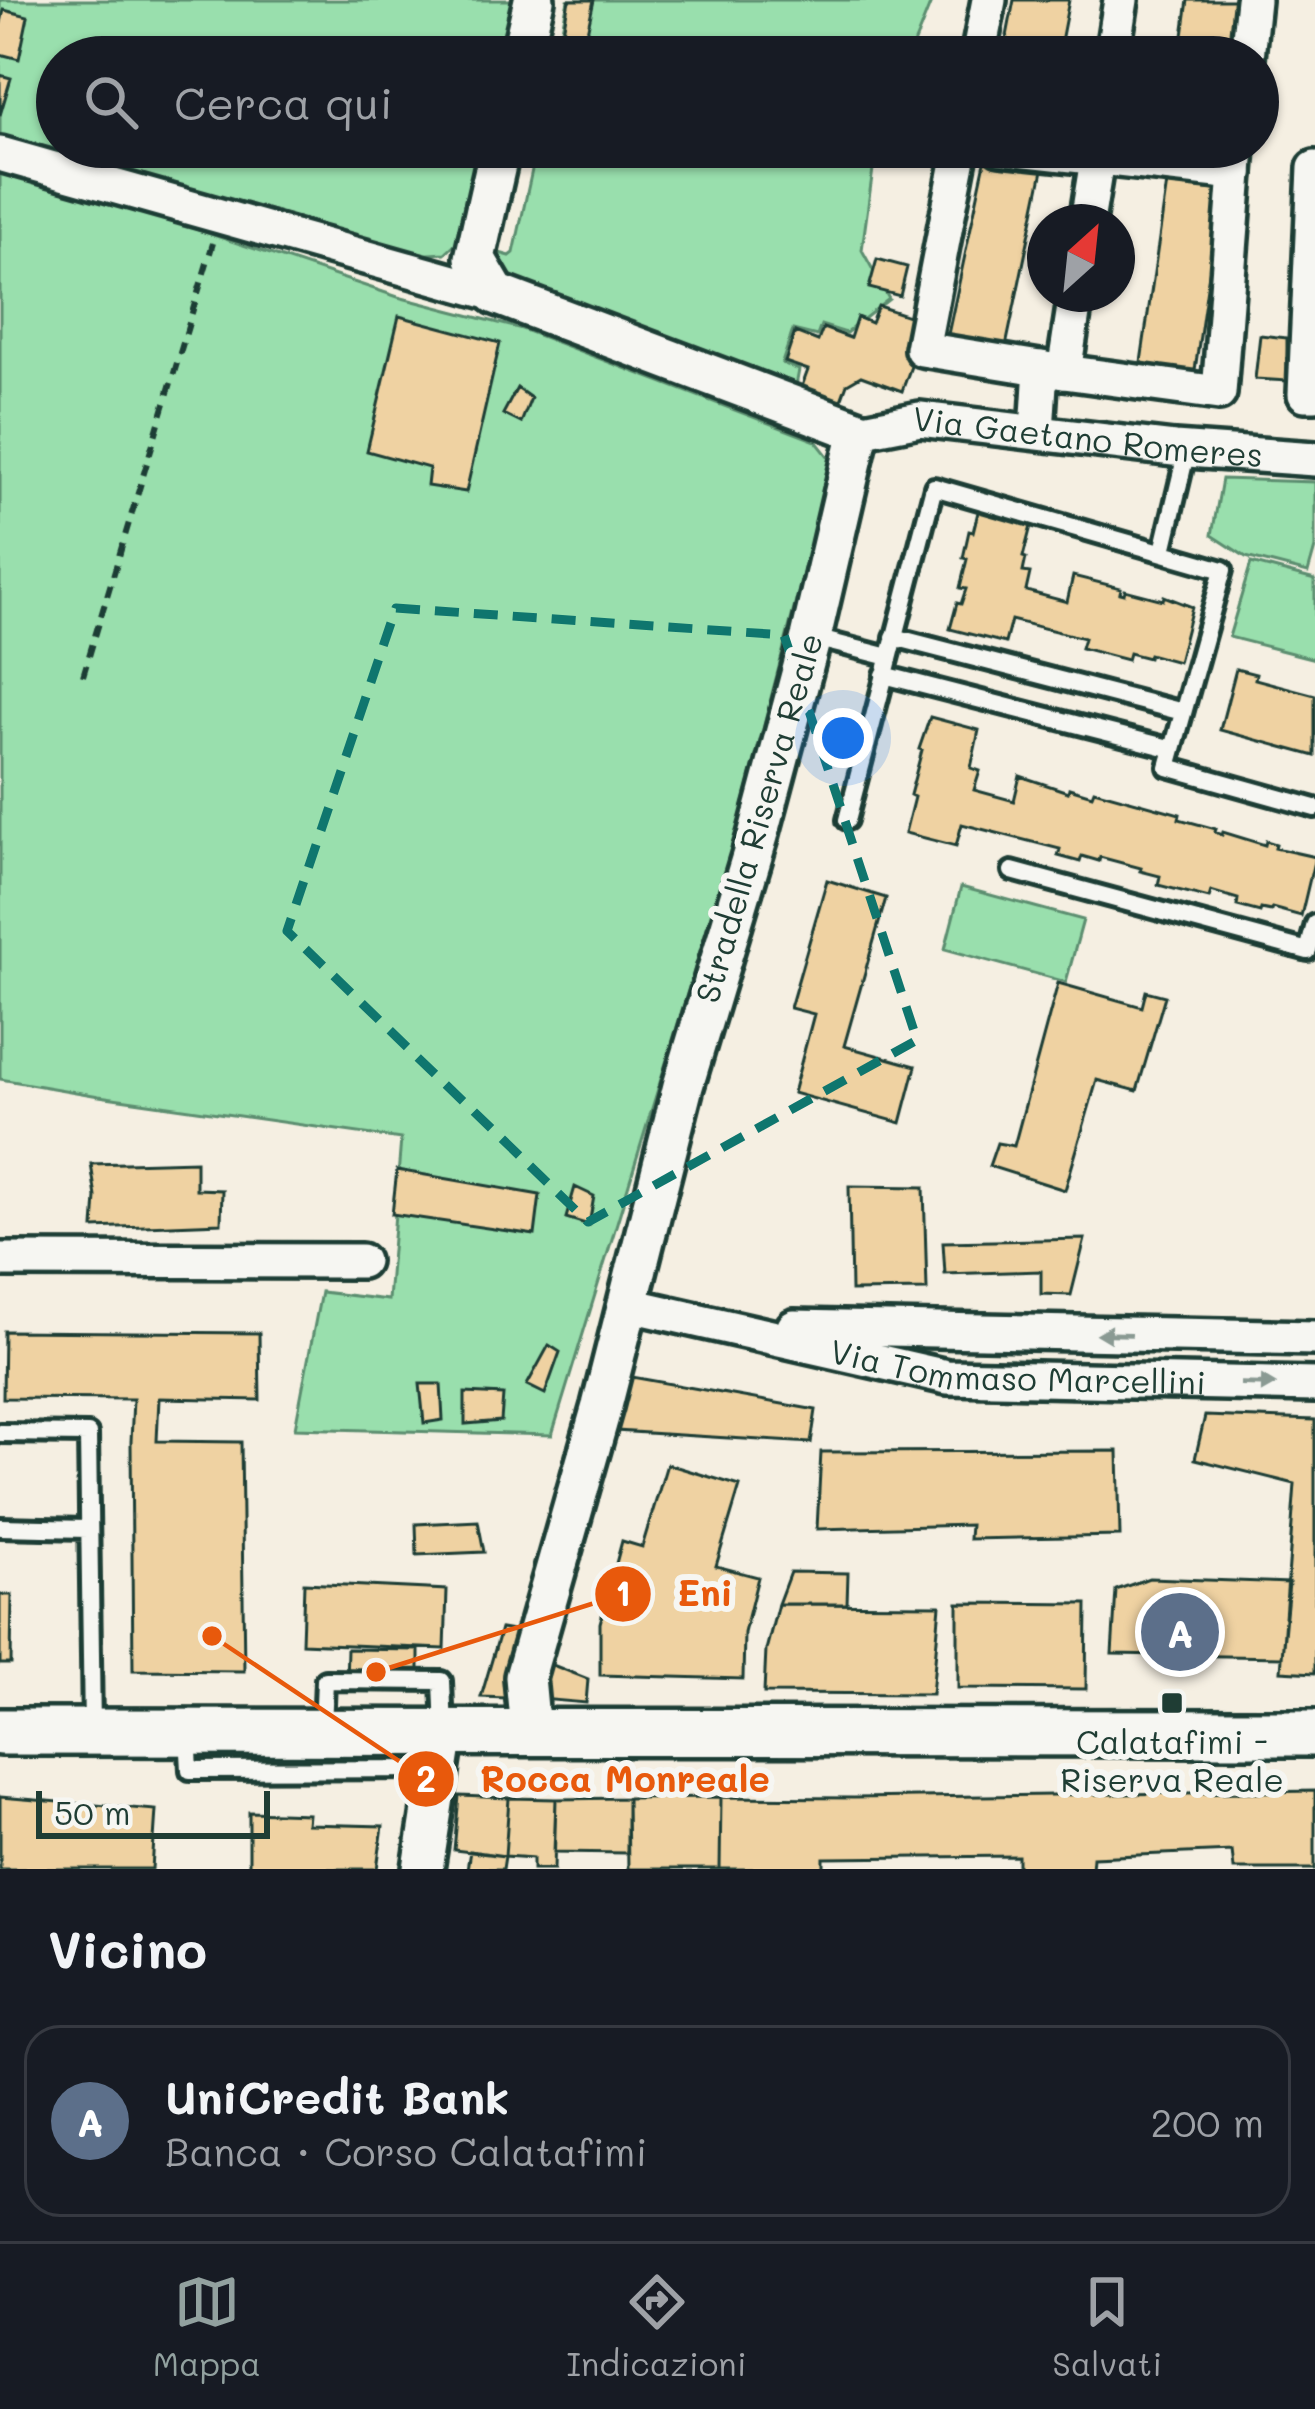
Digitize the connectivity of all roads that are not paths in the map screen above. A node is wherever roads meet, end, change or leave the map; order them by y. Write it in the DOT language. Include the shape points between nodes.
graph roads {
  1 [pos="534,0"];
  2 [pos="989,0"];
  3 [pos="1121,0"];
  4 [pos="1253,0"];
  5 [pos="526,36"];
  6 [pos="982,36"];
  7 [pos="1115,36"];
  8 [pos="1249,36"];
  9 [pos="0,154"];
  10 [pos="36,164"];
  11 [pos="49,168"];
  12 [pos="495,168"];
  13 [pos="957,168"];
  14 [pos="1095,168"];
  15 [pos="1236,168"];
  16 [pos="1315,173"];
  17 [pos="1090,204"];
  18 [pos="496,294"];
  19 [pos="1071,312"];
  20 [pos="1053,370"];
  21 [pos="1315,394"];
  22 [pos="859,430"];
  23 [pos="1037,431"];
  24 [pos="1187,450"];
  25 [pos="1315,459"];
  26 [pos="1163,551"];
  27 [pos="811,637"];
  28 [pos="894,637"];
  29 [pos="886,666"];
  30 [pos="1183,712"];
  31 [pos="1173,749"];
  32 [pos="1315,808"];
  33 [pos="848,820"];
  34 [pos="1012,871"];
  35 [pos="1315,924"];
  36 [pos="0,1260"];
  37 [pos="361,1261"];
  38 [pos="626,1304"];
  39 [pos="727,1326"];
  40 [pos="1315,1338"];
  41 [pos="1315,1385"];
  42 [pos="0,1432"];
  43 [pos="0,1527"];
  44 [pos="87,1528"];
  45 [pos="92,1730"];
  46 [pos="530,1731"];
  47 [pos="0,1732"];
  48 [pos="188,1732"];
  49 [pos="1315,1733"];
  50 [pos="441,1751"];
  51 [pos="422,1869"];
  1 -- 5 [label="street"];
  2 -- 6 [label="street"];
  3 -- 7 [label="street"];
  4 -- 8 [label="street"];
  9 -- 10 [label="street"];
  11 -- 18 [label="street"];
  12 -- 18 [label="street" via="475,258"];
  13 -- 20 [label="street" via="922,349"];
  14 -- 17 [label="street"];
  15 -- 20 [label="street" via="1219,393"];
  16 -- 21 [label="street" via="1305,394"];
  18 -- 22 [label="street"];
  19 -- 20 [label="street"];
  20 -- 23 [label="street"];
  22 -- 23 [label="street, Via Gaetano Romeres" via="920,418"];
  22 -- 27 [label="street, Stradella Riserva Reale"];
  23 -- 24 [label="street, Via Gaetano Romeres"];
  24 -- 25 [label="street, Via Gaetano Romeres"];
  24 -- 26 [label="lane"];
  26 -- 28 [label="lane" via="934,487"];
  26 -- 30 [label="lane" via="1223,570"];
  27 -- 29 [label="lane"];
  27 -- 38 [label="street, Stradella Riserva Reale"];
  28 -- 29 [label="lane"];
  28 -- 30 [label="lane"];
  29 -- 31 [label="lane"];
  29 -- 33 [label="lane"];
  30 -- 31 [label="lane"];
  31 -- 32 [label="lane" via="1168,767"];
  34 -- 35 [label="lane" via="1308,951"];
  36 -- 37 [label="street"];
  38 -- 39 [label="street, Via Tommaso Marcellini"];
  38 -- 46 [label="street, Stradella Riserva Reale" via="525,1677"];
  40 -- 39 [label="street, Via Tommaso Marcellini, one-way"];
  39 -- 41 [label="street, Via Tommaso Marcellini, one-way" via="946,1377"];
  42 -- 45 [label="lane" via="88,1434"];
  43 -- 44 [label="lane"];
  45 -- 47 [label="main road"];
  45 -- 48 [label="main road"];
  46 -- 49 [label="main road"];
  46 -- 50 [label="main road"];
  48 -- 50 [label="main road" via="322,1733"];
  48 -- 50 [label="lane" via="190,1770"];
  50 -- 51 [label="street"];
}
